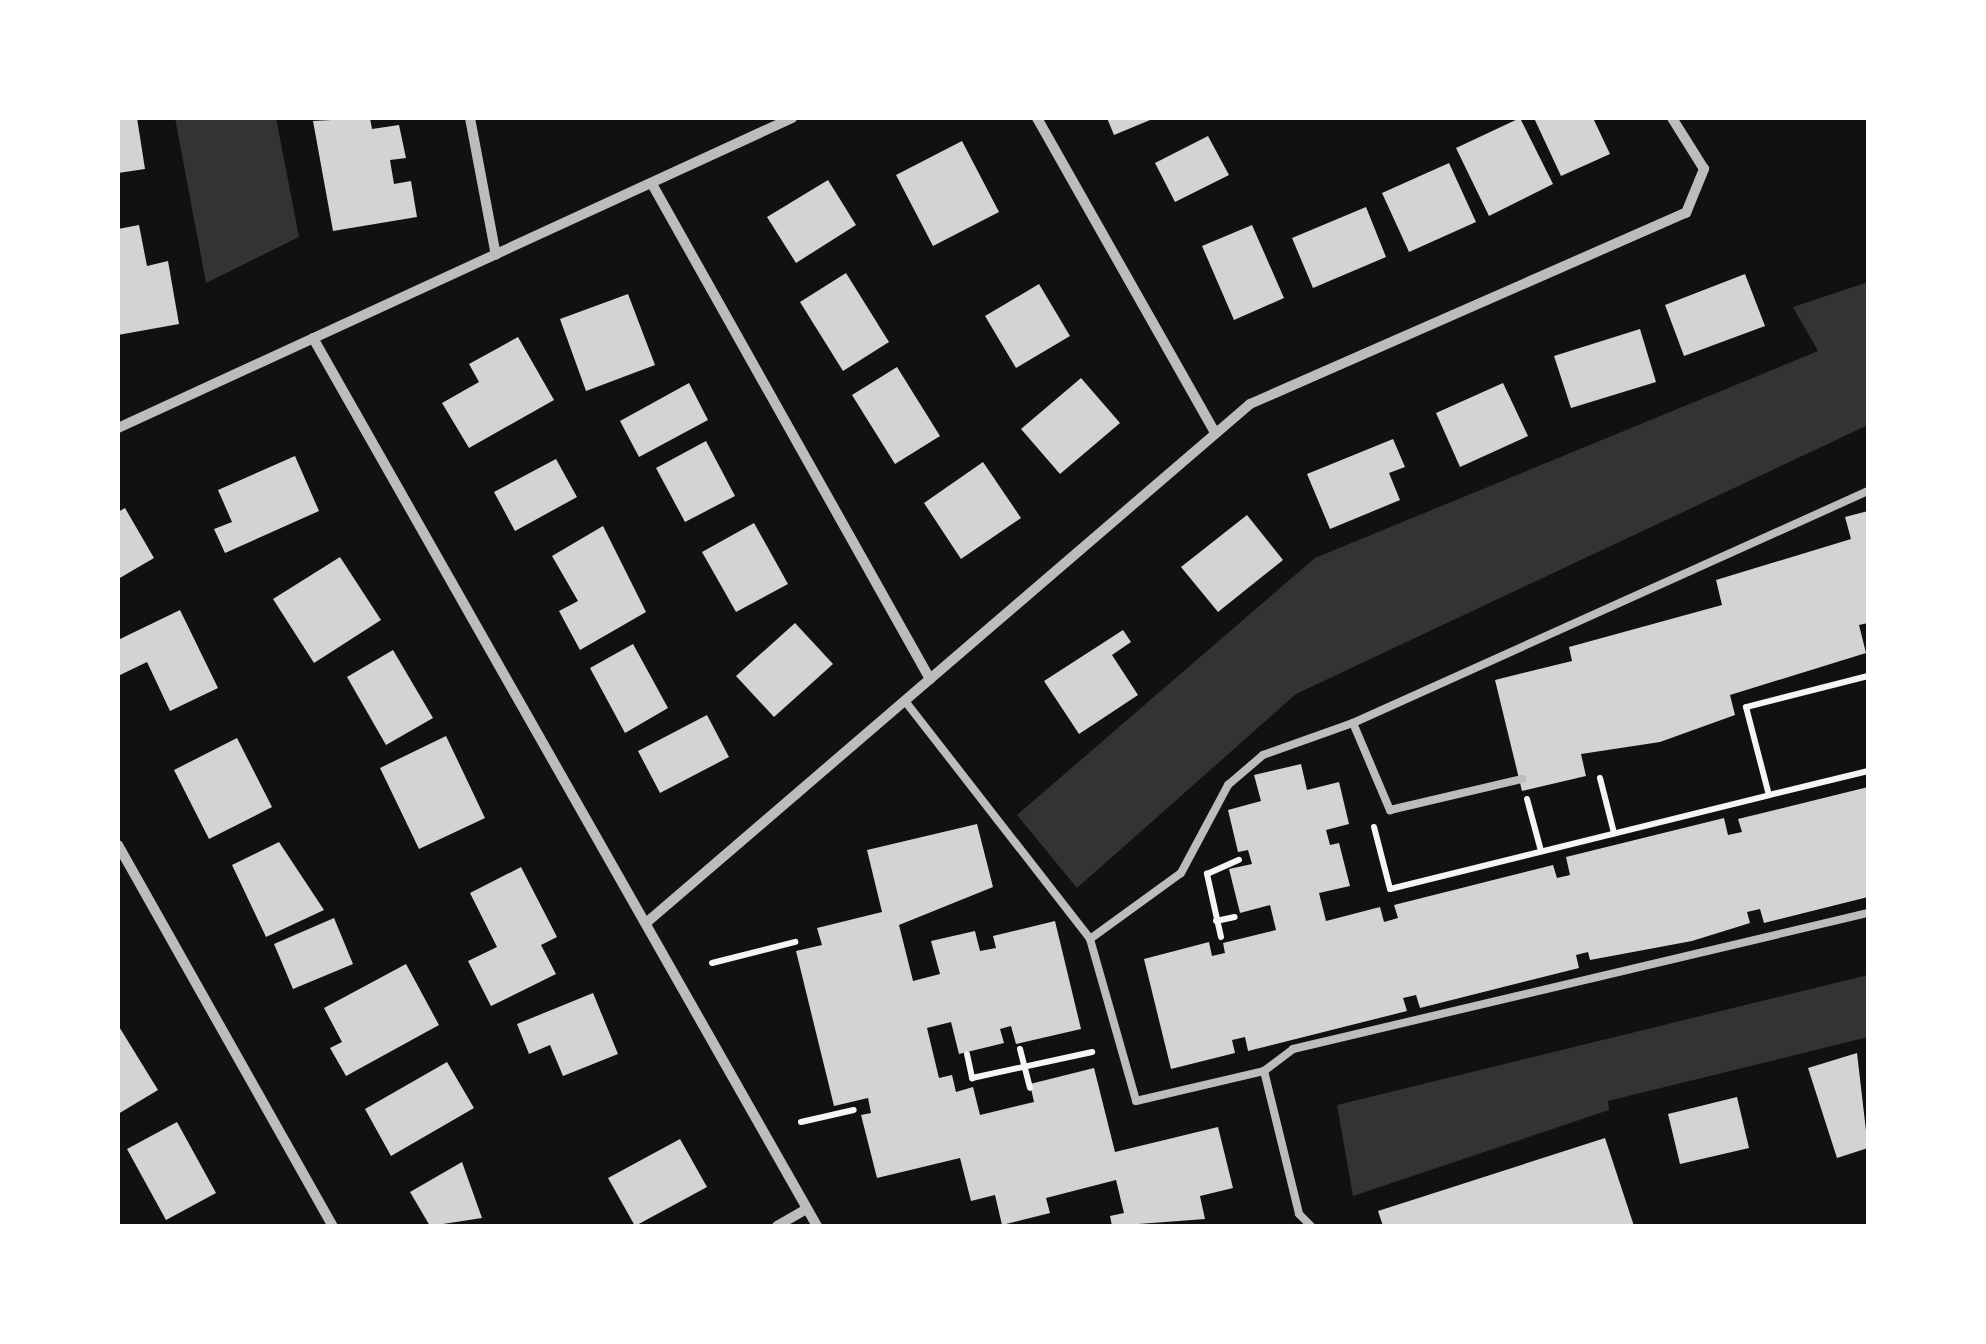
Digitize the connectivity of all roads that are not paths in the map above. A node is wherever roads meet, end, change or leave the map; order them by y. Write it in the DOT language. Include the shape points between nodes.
graph roads {
  1 [pos="470,118"];
  2 [pos="792,118"];
  3 [pos="1037,118"];
  4 [pos="1672,118"];
  5 [pos="652,184"];
  6 [pos="496,254"];
  7 [pos="313,338"];
  8 [pos="118,428"];
  9 [pos="1215,433"];
  10 [pos="1868,491"];
  11 [pos="930,679"];
  12 [pos="905,701"];
  13 [pos="1354,723"];
  14 [pos="1522,779"];
  15 [pos="118,844"];
  16 [pos="1868,913"];
  17 [pos="646,924"];
  18 [pos="1090,939"];
  19 [pos="1264,1071"];
  20 [pos="807,1210"];
  21 [pos="333,1226"];
  22 [pos="777,1226"];
  23 [pos="817,1226"];
  24 [pos="1311,1226"];
  1 -- 6 [label="street"];
  2 -- 5 [label="street"];
  3 -- 9 [label="street"];
  4 -- 9 [label="street" via="1704,169 1686,213 1250,404"];
  5 -- 6 [label="street"];
  5 -- 11 [label="street"];
  6 -- 7 [label="street"];
  7 -- 8 [label="street"];
  7 -- 17 [label="street"];
  9 -- 11 [label="street"];
  10 -- 13 [label="lane"];
  11 -- 12 [label="street"];
  12 -- 17 [label="street"];
  12 -- 18 [label="lane"];
  13 -- 14 [label="lane" via="1390,810"];
  13 -- 18 [label="lane" via="1250,764 1228,785 1181,873"];
  15 -- 21 [label="street"];
  16 -- 19 [label="lane" via="1292,1050"];
  17 -- 20 [label="street"];
  18 -- 19 [label="lane" via="1136,1101"];
  19 -- 24 [label="lane" via="1300,1214"];
  20 -- 22 [label="street"];
  20 -- 23 [label="street"];
}
